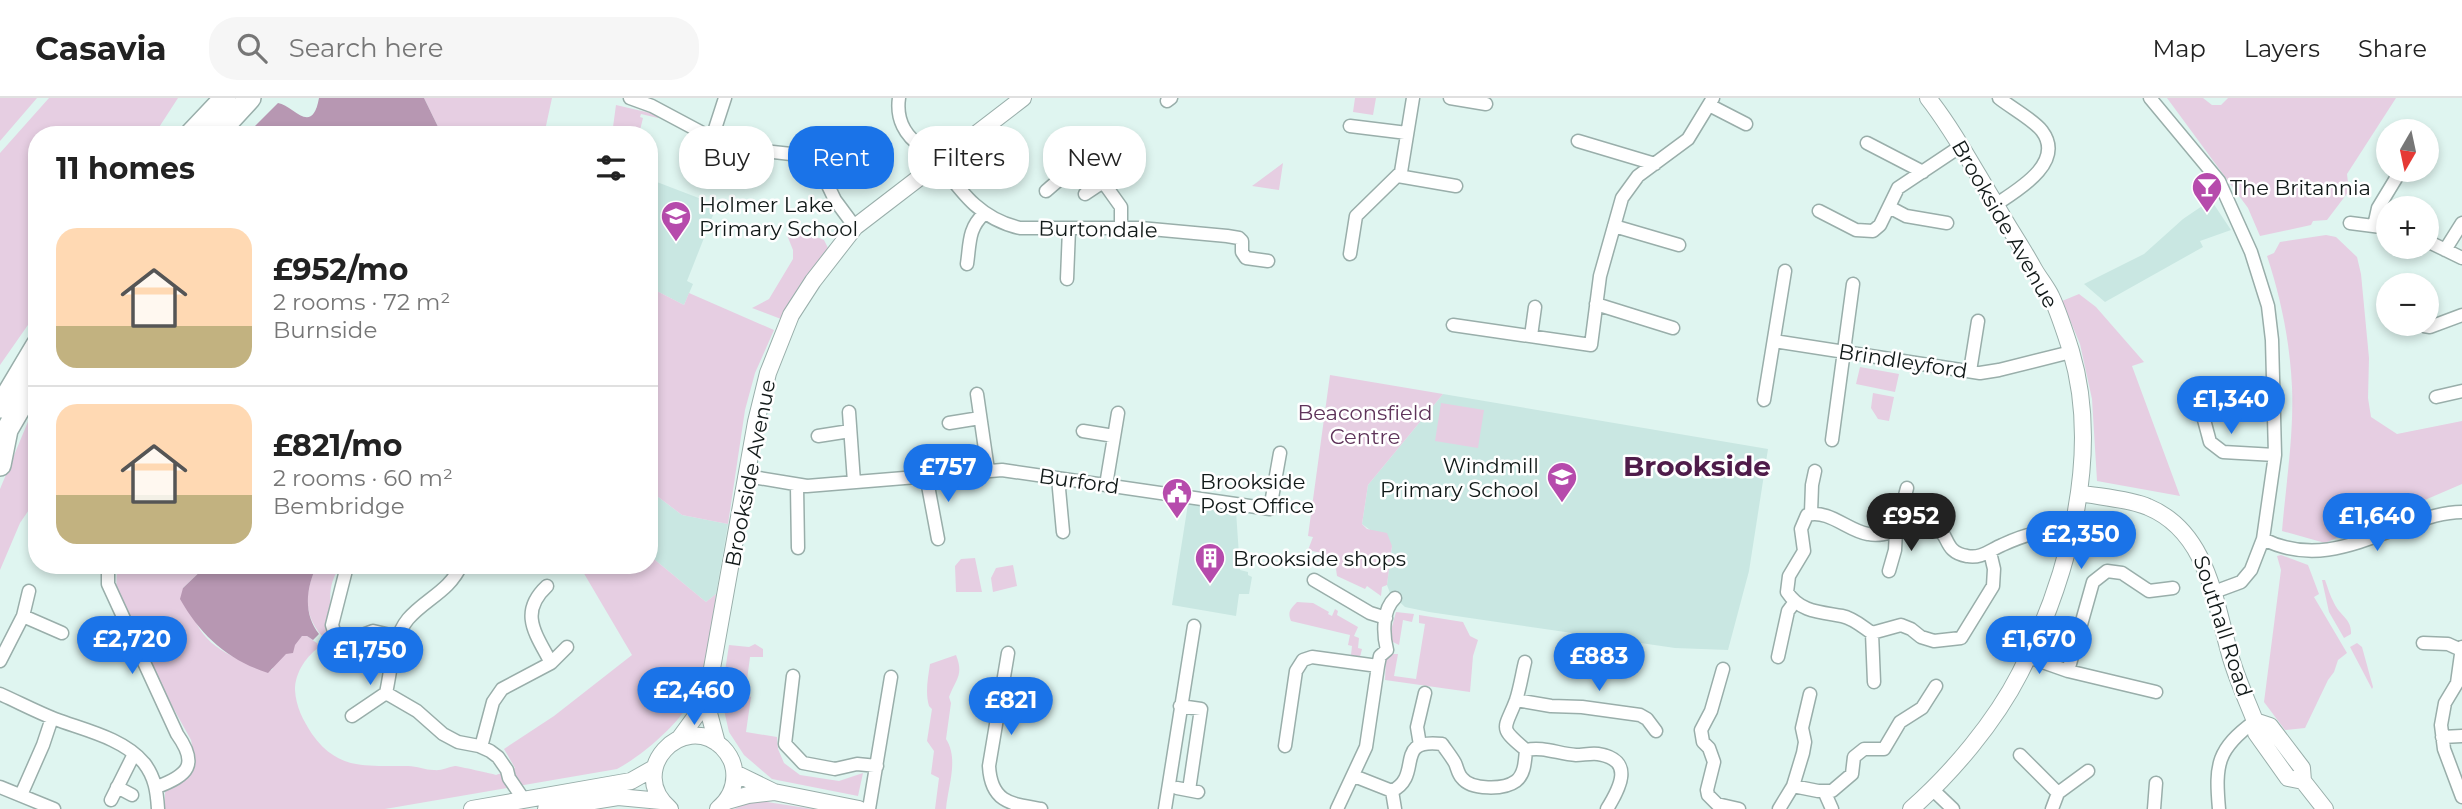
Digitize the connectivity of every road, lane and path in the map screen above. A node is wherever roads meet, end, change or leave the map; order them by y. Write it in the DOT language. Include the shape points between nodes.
graph roads {
  1 [pos="225,98"];
  2 [pos="250,98"];
  3 [pos="630,98"];
  4 [pos="725,98"];
  5 [pos="899,98"];
  6 [pos="1023,98"];
  7 [pos="1413,98"];
  8 [pos="1450,98"];
  9 [pos="1927,98"];
  10 [pos="1998,98"];
  11 [pos="2150,98"];
  12 [pos="1711,101"];
  13 [pos="1486,104"];
  14 [pos="1746,124"];
  15 [pos="199,126"];
  16 [pos="224,126"];
  17 [pos="691,126"];
  18 [pos="716,126"];
  19 [pos="986,126"];
  20 [pos="1350,126"];
  21 [pos="1407,133"];
  22 [pos="1578,141"];
  23 [pos="1867,143"];
  24 [pos="908,144"];
  25 [pos="1961,146"];
  26 [pos="774,152"];
  27 [pos="1655,164"];
  28 [pos="1923,172"];
  29 [pos="1398,176"];
  30 [pos="2394,182"];
  31 [pos="908,185"];
  32 [pos="1456,186"];
  33 [pos="960,189"];
  34 [pos="1048,189"];
  35 [pos="1092,189"];
  36 [pos="1108,189"];
  37 [pos="1046,191"];
  38 [pos="1085,194"];
  39 [pos="1995,205"];
  40 [pos="1889,207"];
  41 [pos="1819,211"];
  42 [pos="984,214"];
  43 [pos="1947,223"];
  44 [pos="2350,223"];
  45 [pos="2462,223"];
  46 [pos="1614,226"];
  47 [pos="2374,226"];
  48 [pos="855,227"];
  49 [pos="1121,228"];
  50 [pos="1069,229"];
  51 [pos="1679,245"];
  52 [pos="2439,247"];
  53 [pos="2445,250"];
  54 [pos="1350,254"];
  55 [pos="2462,258"];
  56 [pos="1268,261"];
  57 [pos="967,264"];
  58 [pos="1785,271"];
  59 [pos="1067,279"];
  60 [pos="1853,284"];
  61 [pos="1596,304"];
  62 [pos="1535,307"];
  63 [pos="2462,315"];
  64 [pos="1978,321"];
  65 [pos="2439,324"];
  66 [pos="1453,325"];
  67 [pos="1673,328"];
  68 [pos="1531,336"];
  69 [pos="1774,341"];
  70 [pos="1843,351"];
  71 [pos="2071,352"];
  72 [pos="28,358"];
  73 [pos="1970,371"];
  74 [pos="8,387"];
  75 [pos="2462,391"];
  76 [pos="28,394"];
  77 [pos="976,394"];
  78 [pos="2436,397"];
  79 [pos="1764,400"];
  80 [pos="2199,401"];
  81 [pos="0,407"];
  82 [pos="849,412"];
  83 [pos="1118,413"];
  84 [pos="980,418"];
  85 [pos="949,423"];
  86 [pos="1083,431"];
  87 [pos="850,432"];
  88 [pos="4,435"];
  89 [pos="818,436"];
  90 [pos="1114,436"];
  91 [pos="1832,440"];
  92 [pos="1280,453"];
  93 [pos="2275,455"];
  94 [pos="0,465"];
  95 [pos="988,470"];
  96 [pos="1815,471"];
  97 [pos="926,475"];
  98 [pos="747,477"];
  99 [pos="1058,478"];
  100 [pos="854,482"];
  101 [pos="1106,485"];
  102 [pos="797,486"];
  103 [pos="1907,488"];
  104 [pos="2079,494"];
  105 [pos="2462,512"];
  106 [pos="1811,513"];
  107 [pos="1900,529"];
  108 [pos="1063,532"];
  109 [pos="2070,536"];
  110 [pos="938,539"];
  111 [pos="2263,539"];
  112 [pos="798,548"];
  113 [pos="1990,552"];
  114 [pos="1889,571"];
  115 [pos="108,574"];
  116 [pos="345,574"];
  117 [pos="456,574"];
  118 [pos="1314,580"];
  119 [pos="547,586"];
  120 [pos="2173,588"];
  121 [pos="29,591"];
  122 [pos="2214,592"];
  123 [pos="1395,598"];
  124 [pos="1794,603"];
  125 [pos="23,616"];
  126 [pos="1386,618"];
  127 [pos="1194,626"];
  128 [pos="62,633"];
  129 [pos="1872,633"];
  130 [pos="398,637"];
  131 [pos="2423,643"];
  132 [pos="567,647"];
  133 [pos="2461,649"];
  134 [pos="1008,653"];
  135 [pos="1778,657"];
  136 [pos="2028,657"];
  137 [pos="0,661"];
  138 [pos="1525,662"];
  139 [pos="551,663"];
  140 [pos="1378,666"];
  141 [pos="1723,669"];
  142 [pos="2068,671"];
  143 [pos="793,676"];
  144 [pos="891,677"];
  145 [pos="1874,682"];
  146 [pos="1936,686"];
  147 [pos="386,692"];
  148 [pos="2156,692"];
  149 [pos="1424,693"];
  150 [pos="0,694"];
  151 [pos="1810,694"];
  152 [pos="1516,700"];
  153 [pos="706,702"];
  154 [pos="1180,706"];
  155 [pos="357,709"];
  156 [pos="52,718"];
  157 [pos="2255,721"];
  158 [pos="1656,731"];
  159 [pos="2462,736"];
  160 [pos="2442,737"];
  161 [pos="679,739"];
  162 [pos="717,743"];
  163 [pos="1420,745"];
  164 [pos="1285,746"];
  165 [pos="481,747"];
  166 [pos="1527,750"];
  167 [pos="134,754"];
  168 [pos="2020,755"];
  169 [pos="877,766"];
  170 [pos="654,768"];
  171 [pos="2088,771"];
  172 [pos="735,773"];
  173 [pos="1354,776"];
  174 [pos="509,778"];
  175 [pos="2156,783"];
  176 [pos="1793,786"];
  177 [pos="0,787"];
  178 [pos="117,787"];
  179 [pos="157,787"];
  180 [pos="1188,790"];
  181 [pos="1933,790"];
  182 [pos="1824,791"];
  183 [pos="774,792"];
  184 [pos="1392,792"];
  185 [pos="2058,793"];
  186 [pos="21,795"];
  187 [pos="132,795"];
  188 [pos="2462,797"];
  189 [pos="111,800"];
  190 [pos="524,800"];
  191 [pos="499,804"];
  192 [pos="666,805"];
  193 [pos="722,805"];
  194 [pos="54,809"];
  195 [pos="158,809"];
  196 [pos="472,809"];
  197 [pos="546,809"];
  198 [pos="859,809"];
  199 [pos="869,809"];
  200 [pos="1041,809"];
  201 [pos="1165,809"];
  202 [pos="1338,809"];
  203 [pos="1395,809"];
  204 [pos="1607,809"];
  205 [pos="1739,809"];
  206 [pos="1779,809"];
  207 [pos="1832,809"];
  208 [pos="1911,809"];
  209 [pos="1953,809"];
  210 [pos="2052,809"];
  211 [pos="2154,809"];
  212 [pos="2219,809"];
  213 [pos="2325,809"];
  1 -- 15 [label="highway"];
  2 -- 16 [label="highway"];
  3 -- 17 [label="street"];
  4 -- 18 [label="street"];
  5 -- 24 [label="street" via="898,113"];
  6 -- 19 [label="street, Brookside Avenue"];
  7 -- 21 [label="street"];
  8 -- 13 [label="street"];
  9 -- 25 [label="street, Brookside Avenue"];
  10 -- 39 [label="street" via="2042,130 2047,148 2039,173"];
  11 -- 93 [label="street" via="2219,181 2251,252 2269,317"];
  12 -- 14 [label="street"];
  12 -- 27 [label="street" via="1688,139"];
  20 -- 21 [label="street"];
  21 -- 29 [label="street"];
  22 -- 27 [label="street"];
  23 -- 28 [label="street"];
  25 -- 28 [label="street"];
  25 -- 39 [label="street, Brookside Avenue"];
  26 -- 48 [label="street" via="810,162 822,173"];
  27 -- 46 [label="street" via="1638,176 1622,198"];
  28 -- 40 [label="street" via="1898,188"];
  29 -- 32 [label="street"];
  29 -- 54 [label="street" via="1356,216"];
  30 -- 47 [label="street" via="2378,208"];
  31 -- 48 [label="street, Brookside Avenue"];
  33 -- 42 [label="street, Burtondale"];
  34 -- 37 [label="street"];
  35 -- 38 [label="street"];
  36 -- 49 [label="street" via="1121,207"];
  39 -- 71 [label="street, Brookside Avenue" via="2050,294"];
  40 -- 41 [label="street" via="1872,231 1856,230"];
  40 -- 43 [label="street" via="1906,216"];
  42 -- 50 [label="street, Burtondale" via="1020,228"];
  42 -- 57 [label="street" via="972,228"];
  44 -- 47 [label="street"];
  45 -- 53 [label="street"];
  46 -- 51 [label="street"];
  46 -- 61 [label="street"];
  48 -- 98 [label="street, Brookside Avenue" via="813,281 786,327 768,373"];
  49 -- 50 [label="street, Burtondale"];
  49 -- 56 [label="street, Burtondale" via="1239,238 1245,258"];
  50 -- 59 [label="street"];
  52 -- 53 [label="street"];
  53 -- 55 [label="street"];
  58 -- 69 [label="street"];
  60 -- 70 [label="street"];
  61 -- 67 [label="street"];
  61 -- 68 [label="street" via="1591,345"];
  62 -- 68 [label="street"];
  63 -- 65 [label="street"];
  64 -- 73 [label="street"];
  66 -- 68 [label="street"];
  69 -- 70 [label="street, Brindleyford"];
  69 -- 79 [label="street"];
  70 -- 73 [label="street, Brindleyford"];
  70 -- 91 [label="street"];
  71 -- 73 [label="street, Brindleyford" via="1999,370"];
  71 -- 104 [label="street, Brookside Avenue" via="2082,410"];
  72 -- 74 [label="highway"];
  74 -- 81 [label="highway"];
  75 -- 78 [label="street"];
  76 -- 88 [label="highway"];
  77 -- 84 [label="street"];
  80 -- 93 [label="street" via="2210,442 2223,452"];
  82 -- 87 [label="street"];
  83 -- 90 [label="street"];
  84 -- 85 [label="street"];
  84 -- 95 [label="street"];
  86 -- 90 [label="street"];
  87 -- 89 [label="street"];
  87 -- 100 [label="street"];
  88 -- 94 [label="highway"];
  90 -- 101 [label="street"];
  92 -- 101 [label="street, Burford" via="1270,509"];
  93 -- 111 [label="street"];
  95 -- 97 [label="street, Burford"];
  95 -- 99 [label="street, Burford"];
  96 -- 106 [label="street"];
  97 -- 100 [label="street, Burford"];
  97 -- 110 [label="street"];
  98 -- 102 [label="street, Burford"];
  98 -- 153 [label="street, Brookside Avenue"];
  99 -- 101 [label="street, Burford"];
  99 -- 108 [label="street"];
  100 -- 102 [label="street, Burford"];
  102 -- 112 [label="street"];
  103 -- 107 [label="street"];
  104 -- 109 [label="street, Brookside Avenue"];
  104 -- 122 [label="street, Southall Road" via="2147,506 2174,522 2195,545"];
  105 -- 111 [label="street" via="2433,516 2324,552 2297,550"];
  106 -- 107 [label="street" via="1869,535"];
  106 -- 124 [label="street" via="1801,529 1804,551 1789,576 1787,592"];
  107 -- 113 [label="street" via="1935,527 1954,551 1965,556"];
  107 -- 114 [label="street"];
  109 -- 113 [label="street" via="2044,532"];
  109 -- 136 [label="street, Brookside Avenue"];
  111 -- 122 [label="street" via="2241,583"];
  113 -- 129 [label="street" via="1993,586 1961,638 1934,641 1901,625"];
  115 -- 179 [label="street" via="108,584 187,749 189,762 181,777"];
  116 -- 130 [label="street" via="332,625 338,644 373,631"];
  117 -- 130 [label="street" via="450,585 407,620"];
  118 -- 126 [label="street"];
  119 -- 139 [label="street" via="537,595 531,627"];
  120 -- 142 [label="street" via="2149,591 2122,573 2107,571 2093,582"];
  121 -- 125 [label="street"];
  122 -- 157 [label="street, Southall Road" via="2230,654"];
  123 -- 126 [label="street" via="1387,607"];
  124 -- 129 [label="street" via="1829,616 1843,616"];
  124 -- 135 [label="street"];
  125 -- 128 [label="street"];
  125 -- 137 [label="street"];
  126 -- 140 [label="street" via="1387,650"];
  127 -- 154 [label="street"];
  129 -- 145 [label="street"];
  130 -- 147 [label="street"];
  131 -- 133 [label="street"];
  132 -- 139 [label="street"];
  133 -- 160 [label="street" via="2457,683 2445,703"];
  134 -- 200 [label="street" via="990,779 996,793 1010,804"];
  136 -- 142 [label="street"];
  136 -- 181 [label="street, Brookside Avenue" via="1972,744"];
  138 -- 152 [label="street"];
  139 -- 165 [label="street" via="502,689"];
  140 -- 164 [label="street" via="1312,657 1303,660 1296,671"];
  140 -- 173 [label="street" via="1368,738"];
  141 -- 205 [label="street" via="1701,730 1714,761 1707,790 1717,803"];
  142 -- 148 [label="street"];
  143 -- 169 [label="street" via="785,744 803,763 835,769"];
  144 -- 169 [label="street"];
  146 -- 182 [label="street" via="1922,708 1900,722 1884,748 1864,749 1854,757 1852,774 1832,791"];
  147 -- 155 [label="street"];
  147 -- 165 [label="street" via="458,743"];
  149 -- 163 [label="street" via="1417,727"];
  150 -- 156 [label="street"];
  151 -- 176 [label="street" via="1802,728 1804,746"];
  152 -- 158 [label="street" via="1640,715"];
  152 -- 166 [label="street" via="1506,729"];
  153 -- 161 [label="street, Brookside Avenue"];
  153 -- 162 [label="street, Brookside Avenue"];
  154 -- 180 [label="street" via="1201,709"];
  154 -- 201 [label="street"];
  156 -- 167 [label="street"];
  156 -- 186 [label="street"];
  157 -- 212 [label="street" via="2222,752 2217,778"];
  157 -- 213 [label="street" via="2270,726"];
  159 -- 160 [label="street"];
  160 -- 188 [label="street"];
  161 -- 162 [label="street" via="705,737"];
  161 -- 170 [label="street, Brookside Avenue" via="659,755"];
  162 -- 172 [label="street, Brookside Avenue" via="729,756"];
  163 -- 166 [label="street" via="1442,744 1462,778 1482,786 1516,781 1524,770"];
  163 -- 184 [label="street" via="1410,755 1402,786"];
  165 -- 174 [label="street" via="498,757"];
  166 -- 204 [label="street" via="1537,747 1576,755 1598,754 1616,761 1622,771 1620,788"];
  167 -- 178 [label="street"];
  167 -- 179 [label="street"];
  168 -- 185 [label="street"];
  169 -- 199 [label="street"];
  170 -- 190 [label="street" via="631,781"];
  170 -- 192 [label="street" via="653,779"];
  171 -- 185 [label="street"];
  172 -- 183 [label="street"];
  172 -- 193 [label="street" via="732,790"];
  173 -- 184 [label="street"];
  173 -- 202 [label="street"];
  174 -- 190 [label="street"];
  174 -- 191 [label="street"];
  175 -- 211 [label="street"];
  176 -- 182 [label="street"];
  176 -- 206 [label="street"];
  177 -- 186 [label="street"];
  178 -- 187 [label="street"];
  178 -- 189 [label="street"];
  179 -- 195 [label="street"];
  181 -- 208 [label="street, Brookside Avenue"];
  181 -- 209 [label="street"];
  182 -- 207 [label="street"];
  183 -- 193 [label="street"];
  183 -- 198 [label="street"];
  184 -- 203 [label="street"];
  185 -- 210 [label="street"];
  186 -- 194 [label="street"];
  190 -- 191 [label="street"];
  191 -- 196 [label="street"];
  192 -- 197 [label="street" via="618,797"];
}
